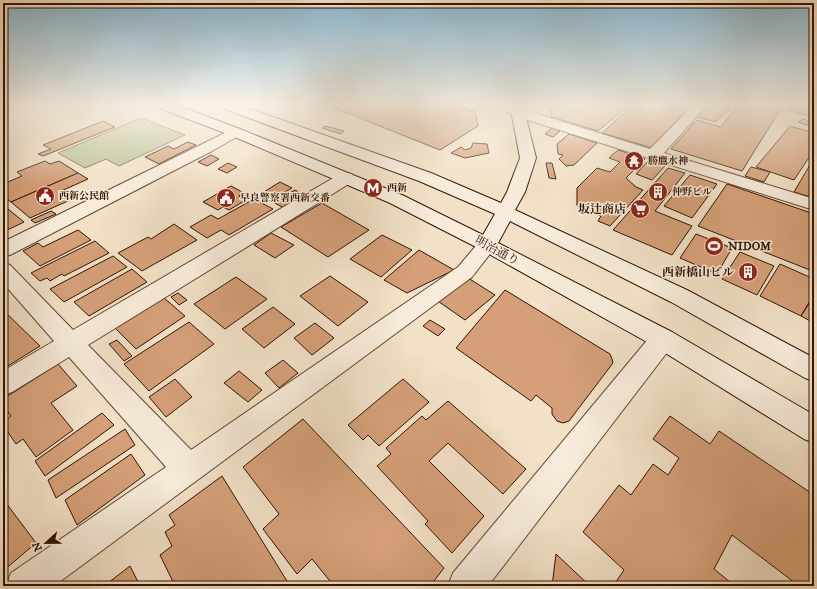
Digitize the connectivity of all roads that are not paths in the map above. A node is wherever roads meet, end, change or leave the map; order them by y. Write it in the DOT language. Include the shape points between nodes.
graph roads {
  1 [pos="234,132"];
  2 [pos="236,132"];
  3 [pos="303,132"];
  4 [pos="522,132"];
  5 [pos="583,132"];
  6 [pos="675,132"];
  7 [pos="654,154"];
  8 [pos="346,178"];
  9 [pos="814,205"];
  10 [pos="504,211"];
  11 [pos="487,244"];
  12 [pos="3,250"];
  13 [pos="3,270"];
  14 [pos="663,339"];
  15 [pos="71,343"];
  16 [pos="814,370"];
  17 [pos="3,384"];
  18 [pos="814,430"];
  19 [pos="188,469"];
  20 [pos="24,586"];
  21 [pos="466,586"];
  1 -- 12 [label="street"];
  2 -- 8 [label="street, 明治通り"];
  3 -- 10 [label="street" via="425,177"];
  4 -- 10 [label="street" via="528,158 516,192"];
  5 -- 7 [label="street"];
  6 -- 7 [label="street"];
  7 -- 9 [label="street"];
  8 -- 11 [label="street, 明治通り" via="396,199"];
  8 -- 15 [label="street"];
  10 -- 11 [label="street"];
  10 -- 16 [label="street" via="679,296"];
  11 -- 14 [label="street, 明治通り"];
  11 -- 19 [label="street" via="466,272"];
  13 -- 15 [label="street"];
  14 -- 18 [label="street, 明治通り"];
  14 -- 21 [label="street"];
  15 -- 17 [label="street"];
  15 -- 19 [label="street"];
  19 -- 20 [label="street"];
}
